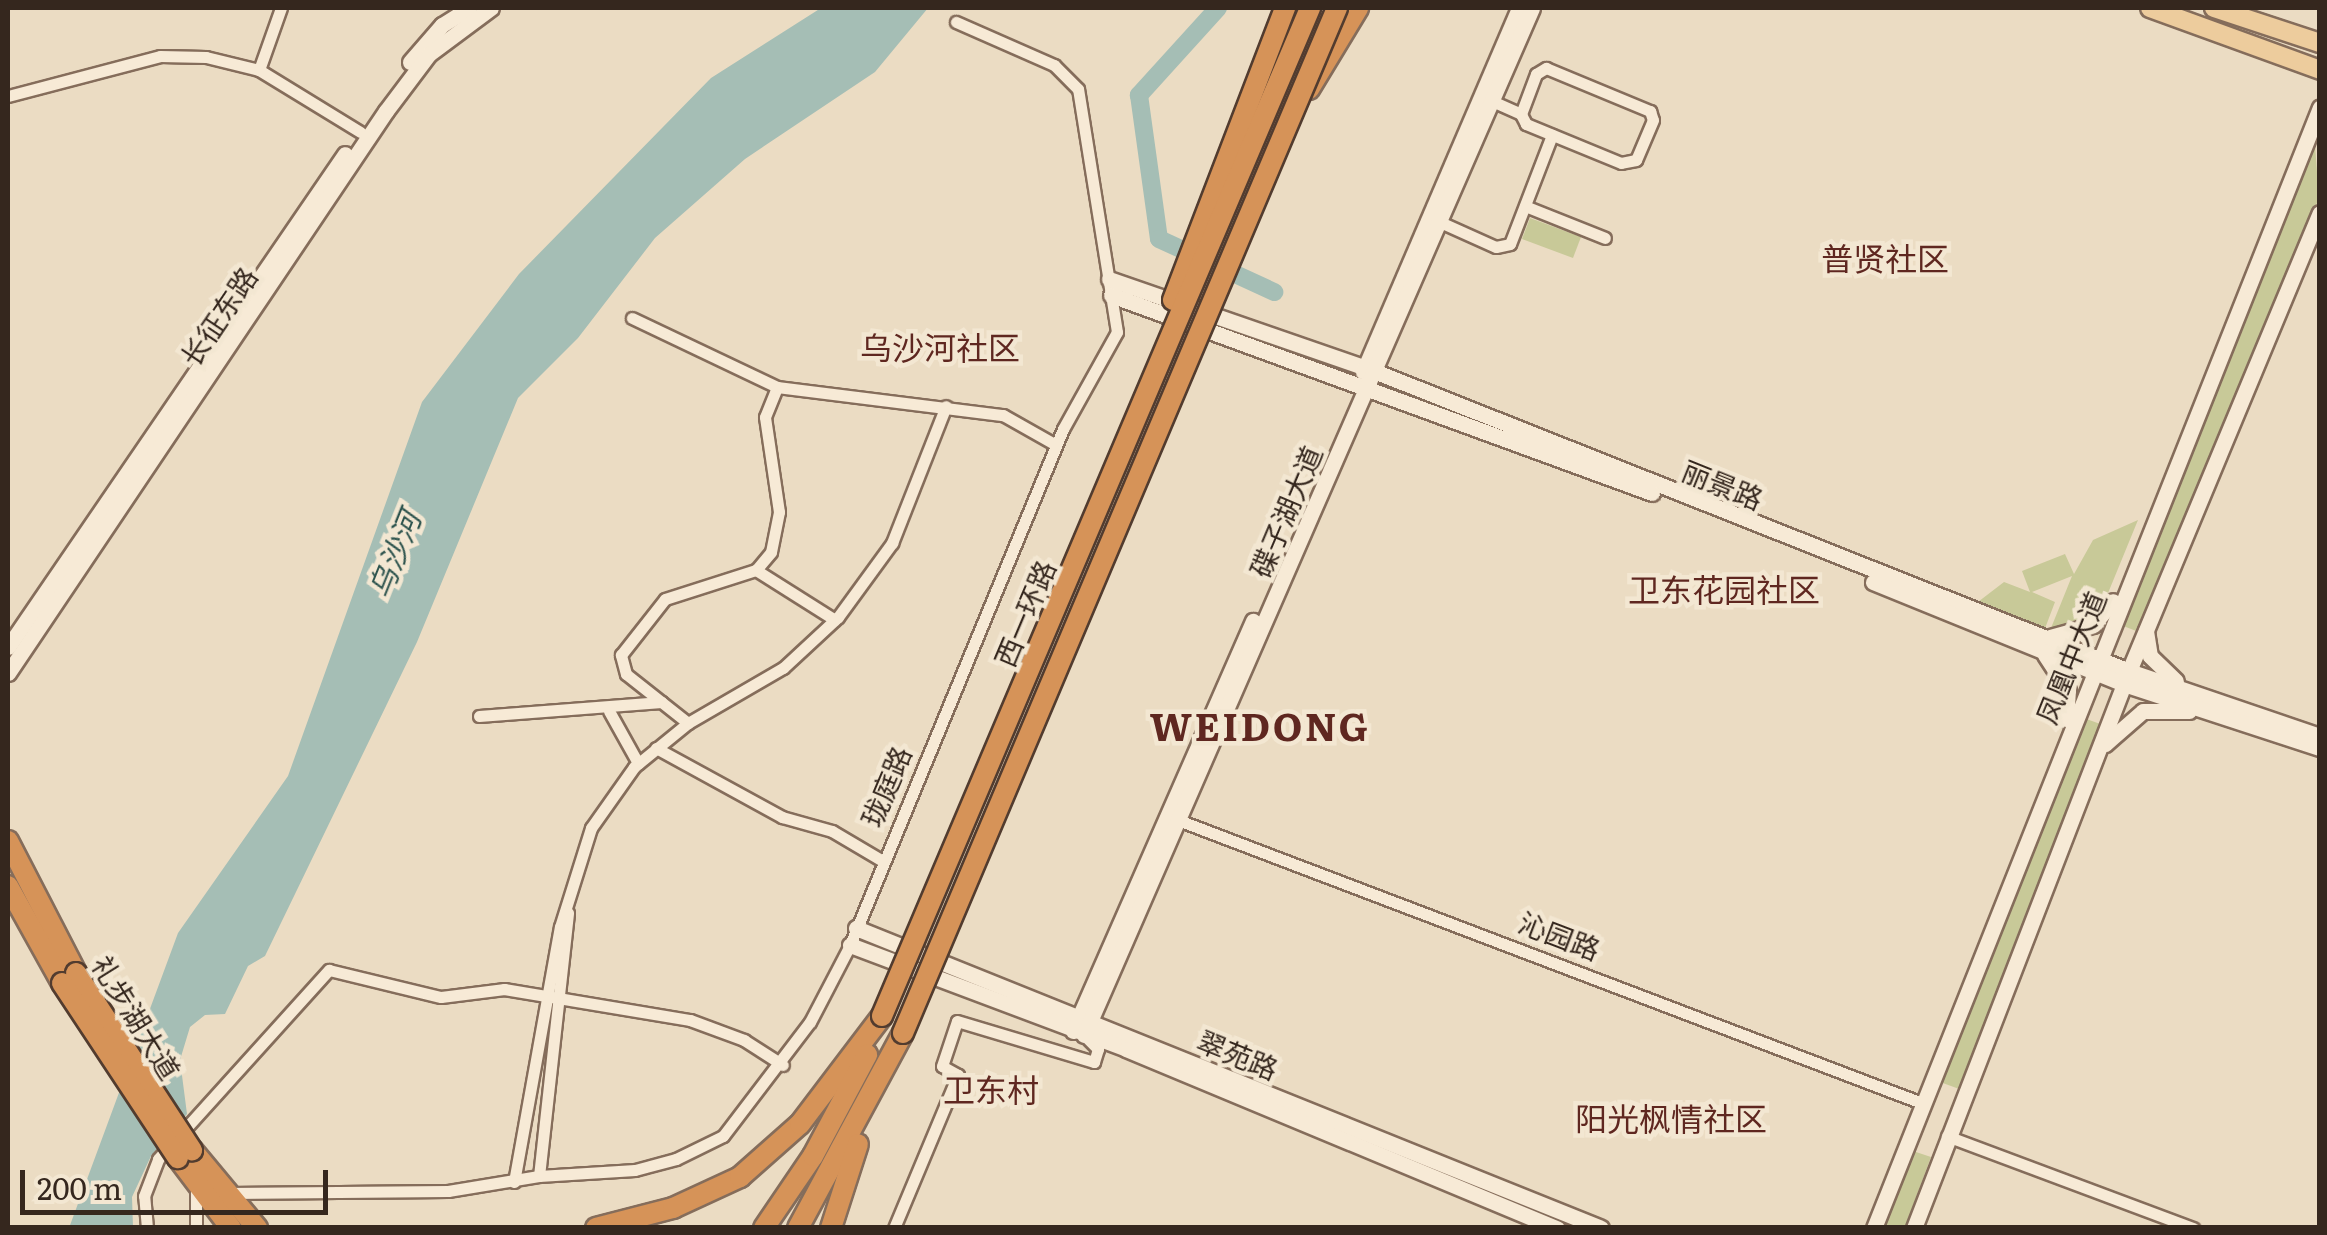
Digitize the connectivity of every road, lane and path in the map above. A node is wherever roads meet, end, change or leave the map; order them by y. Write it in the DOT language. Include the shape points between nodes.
graph roads {
  1 [pos="281,8"];
  2 [pos="469,8"];
  3 [pos="491,8"];
  4 [pos="1287,8"];
  5 [pos="1310,8"];
  6 [pos="1337,8"];
  7 [pos="1358,8"];
  8 [pos="1518,8"];
  9 [pos="1532,8"];
  10 [pos="2150,8"];
  11 [pos="2214,8"];
  12 [pos="956,22"];
  13 [pos="2320,43"];
  14 [pos="259,70"];
  15 [pos="2320,70"];
  16 [pos="8,96"];
  17 [pos="1492,101"];
  18 [pos="1300,104"];
  19 [pos="2320,107"];
  20 [pos="1521,114"];
  21 [pos="360,132"];
  22 [pos="1552,135"];
  23 [pos="1525,206"];
  24 [pos="2320,213"];
  25 [pos="1440,222"];
  26 [pos="1606,238"];
  27 [pos="1110,287"];
  28 [pos="632,318"];
  29 [pos="1366,376"];
  30 [pos="777,387"];
  31 [pos="946,406"];
  32 [pos="1056,444"];
  33 [pos="1115,471"];
  34 [pos="756,570"];
  35 [pos="2129,576"];
  36 [pos="835,620"];
  37 [pos="2146,629"];
  38 [pos="2040,643"];
  39 [pos="8,647"];
  40 [pos="2094,665"];
  41 [pos="8,673"];
  42 [pos="2126,678"];
  43 [pos="661,702"];
  44 [pos="2207,705"];
  45 [pos="609,710"];
  46 [pos="479,716"];
  47 [pos="688,723"];
  48 [pos="2320,736"];
  49 [pos="656,748"];
  50 [pos="2320,748"];
  51 [pos="2096,754"];
  52 [pos="2058,757"];
  53 [pos="638,764"];
  54 [pos="1178,820"];
  55 [pos="8,841"];
  56 [pos="880,860"];
  57 [pos="8,886"];
  58 [pos="856,928"];
  59 [pos="850,945"];
  60 [pos="69,978"];
  61 [pos="553,996"];
  62 [pos="882,1016"];
  63 [pos="1081,1027"];
  64 [pos="903,1033"];
  65 [pos="783,1064"];
  66 [pos="1922,1103"];
  67 [pos="1947,1136"];
  68 [pos="185,1154"];
  69 [pos="539,1176"];
  70 [pos="514,1182"];
  71 [pos="196,1185"];
  72 [pos="225,1193"];
  73 [pos="234,1221"];
  74 [pos="147,1228"];
  75 [pos="196,1228"];
  76 [pos="218,1228"];
  77 [pos="257,1228"];
  78 [pos="270,1228"];
  79 [pos="596,1228"];
  80 [pos="764,1228"];
  81 [pos="798,1228"];
  82 [pos="832,1228"];
  83 [pos="894,1228"];
  84 [pos="1557,1228"];
  85 [pos="1601,1228"];
  86 [pos="1874,1228"];
  87 [pos="1914,1228"];
  88 [pos="2193,1228"];
  1 -- 14 [label="street"];
  2 -- 21 [label="main road, 长征东路" via="422,46"];
  3 -- 41 [label="main road, 长征东路" via="430,54 386,111"];
  4 -- 33 [label="highway, bridge" via="1142,378"];
  5 -- 33 [label="highway, 西一环路, bridge"];
  6 -- 18 [label="highway, 西一环路, bridge"];
  7 -- 18 [label="highway, bridge"];
  8 -- 29 [label="main road, 碟子湖大道"];
  9 -- 17 [label="main road, 碟子湖大道"];
  10 -- 15 [label="main road"];
  11 -- 13 [label="main road"];
  12 -- 27 [label="street, 珑庭路" via="1054,65 1078,88"];
  14 -- 16 [label="street" via="206,57 160,56"];
  14 -- 21 [label="street"];
  17 -- 20 [label="street"];
  17 -- 25 [label="main road, 碟子湖大道"];
  18 -- 64 [label="highway, 西一环路, bridge"];
  19 -- 35 [label="main road, 凤凰中大道"];
  20 -- 22 [label="street" via="1526,124"];
  20 -- 22 [label="street" via="1536,74 1546,68 1650,111 1653,120 1630,163"];
  21 -- 39 [label="main road, 长征东路"];
  22 -- 23 [label="street"];
  23 -- 25 [label="street" via="1504,248"];
  23 -- 26 [label="street"];
  24 -- 37 [label="main road"];
  25 -- 29 [label="main road, 碟子湖大道"];
  27 -- 29 [label="main road, 丽景路"];
  27 -- 32 [label="street, 珑庭路" via="1117,332"];
  28 -- 30 [label="street"];
  29 -- 38 [label="main road, 丽景路"];
  29 -- 54 [label="main road, 碟子湖大道"];
  29 -- 63 [label="main road, 碟子湖大道"];
  30 -- 31 [label="street"];
  30 -- 34 [label="street" via="765,418 778,493 776,533"];
  31 -- 32 [label="street" via="1003,415"];
  31 -- 36 [label="street" via="892,543"];
  32 -- 56 [label="street, 珑庭路"];
  33 -- 62 [label="highway, 西一环路, bridge"];
  34 -- 36 [label="street"];
  34 -- 43 [label="street" via="678,592 641,622 622,654 622,667"];
  35 -- 38 [label="main road" via="2093,625"];
  35 -- 40 [label="main road, 凤凰中大道"];
  36 -- 47 [label="street" via="782,668"];
  37 -- 42 [label="main road"];
  37 -- 44 [label="main road" via="2157,667"];
  38 -- 40 [label="main road, 丽景路"];
  38 -- 52 [label="main road" via="2068,690"];
  40 -- 42 [label="main road, 丽景路"];
  40 -- 52 [label="main road, 凤凰中大道"];
  42 -- 44 [label="main road, 丽景路"];
  42 -- 51 [label="main road"];
  43 -- 45 [label="street"];
  43 -- 47 [label="street"];
  44 -- 48 [label="main road, 丽景路"];
  44 -- 50 [label="main road, 丽景路"];
  44 -- 51 [label="main road" via="2143,711"];
  45 -- 46 [label="street"];
  45 -- 53 [label="street"];
  47 -- 49 [label="street"];
  49 -- 53 [label="street"];
  49 -- 56 [label="street"];
  51 -- 67 [label="main road"];
  52 -- 66 [label="main road, 凤凰中大道"];
  53 -- 61 [label="street" via="590,828"];
  54 -- 63 [label="main road, 碟子湖大道"];
  54 -- 66 [label="street, 沁园路"];
  55 -- 60 [label="highway, 礼步湖大道"];
  56 -- 58 [label="street, 珑庭路"];
  57 -- 60 [label="highway, 礼步湖大道"];
  58 -- 59 [label="street, 珑庭路"];
  58 -- 63 [label="main road, 翠苑路"];
  59 -- 63 [label="main road, 翠苑路"];
  59 -- 65 [label="street, 珑庭路"];
  60 -- 68 [label="highway, 礼步湖大道, bridge"];
  61 -- 65 [label="street" via="690,1020 744,1040"];
  61 -- 69 [label="street"];
  61 -- 70 [label="street" via="530,1066"];
  61 -- 74 [label="street" via="504,990 440,997 340,971 320,975 201,1118 158,1159 144,1196"];
  62 -- 79 [label="highway" via="800,1124 740,1177 673,1208"];
  62 -- 80 [label="highway, 西一环路" via="855,1086"];
  63 -- 83 [label="street" via="1098,1049 1094,1062 956,1021 942,1066 958,1075"];
  63 -- 84 [label="main road, 翠苑路"];
  63 -- 85 [label="main road, 翠苑路"];
  64 -- 81 [label="highway, 西一环路"];
  64 -- 82 [label="highway"];
  65 -- 69 [label="street, 珑庭路" via="722,1136 676,1159 635,1170"];
  66 -- 86 [label="main road, 凤凰中大道"];
  67 -- 87 [label="main road"];
  67 -- 88 [label="street"];
  68 -- 71 [label="highway, 礼步湖大道"];
  68 -- 72 [label="highway, 礼步湖大道"];
  69 -- 70 [label="street, 珑庭路"];
  70 -- 72 [label="street, 珑庭路" via="376,1196"];
  71 -- 73 [label="highway, 礼步湖大道"];
  71 -- 75 [label="street"];
  72 -- 73 [label="highway, 礼步湖大道"];
  73 -- 76 [label="street"];
  73 -- 77 [label="highway"];
  73 -- 78 [label="highway"];
}
